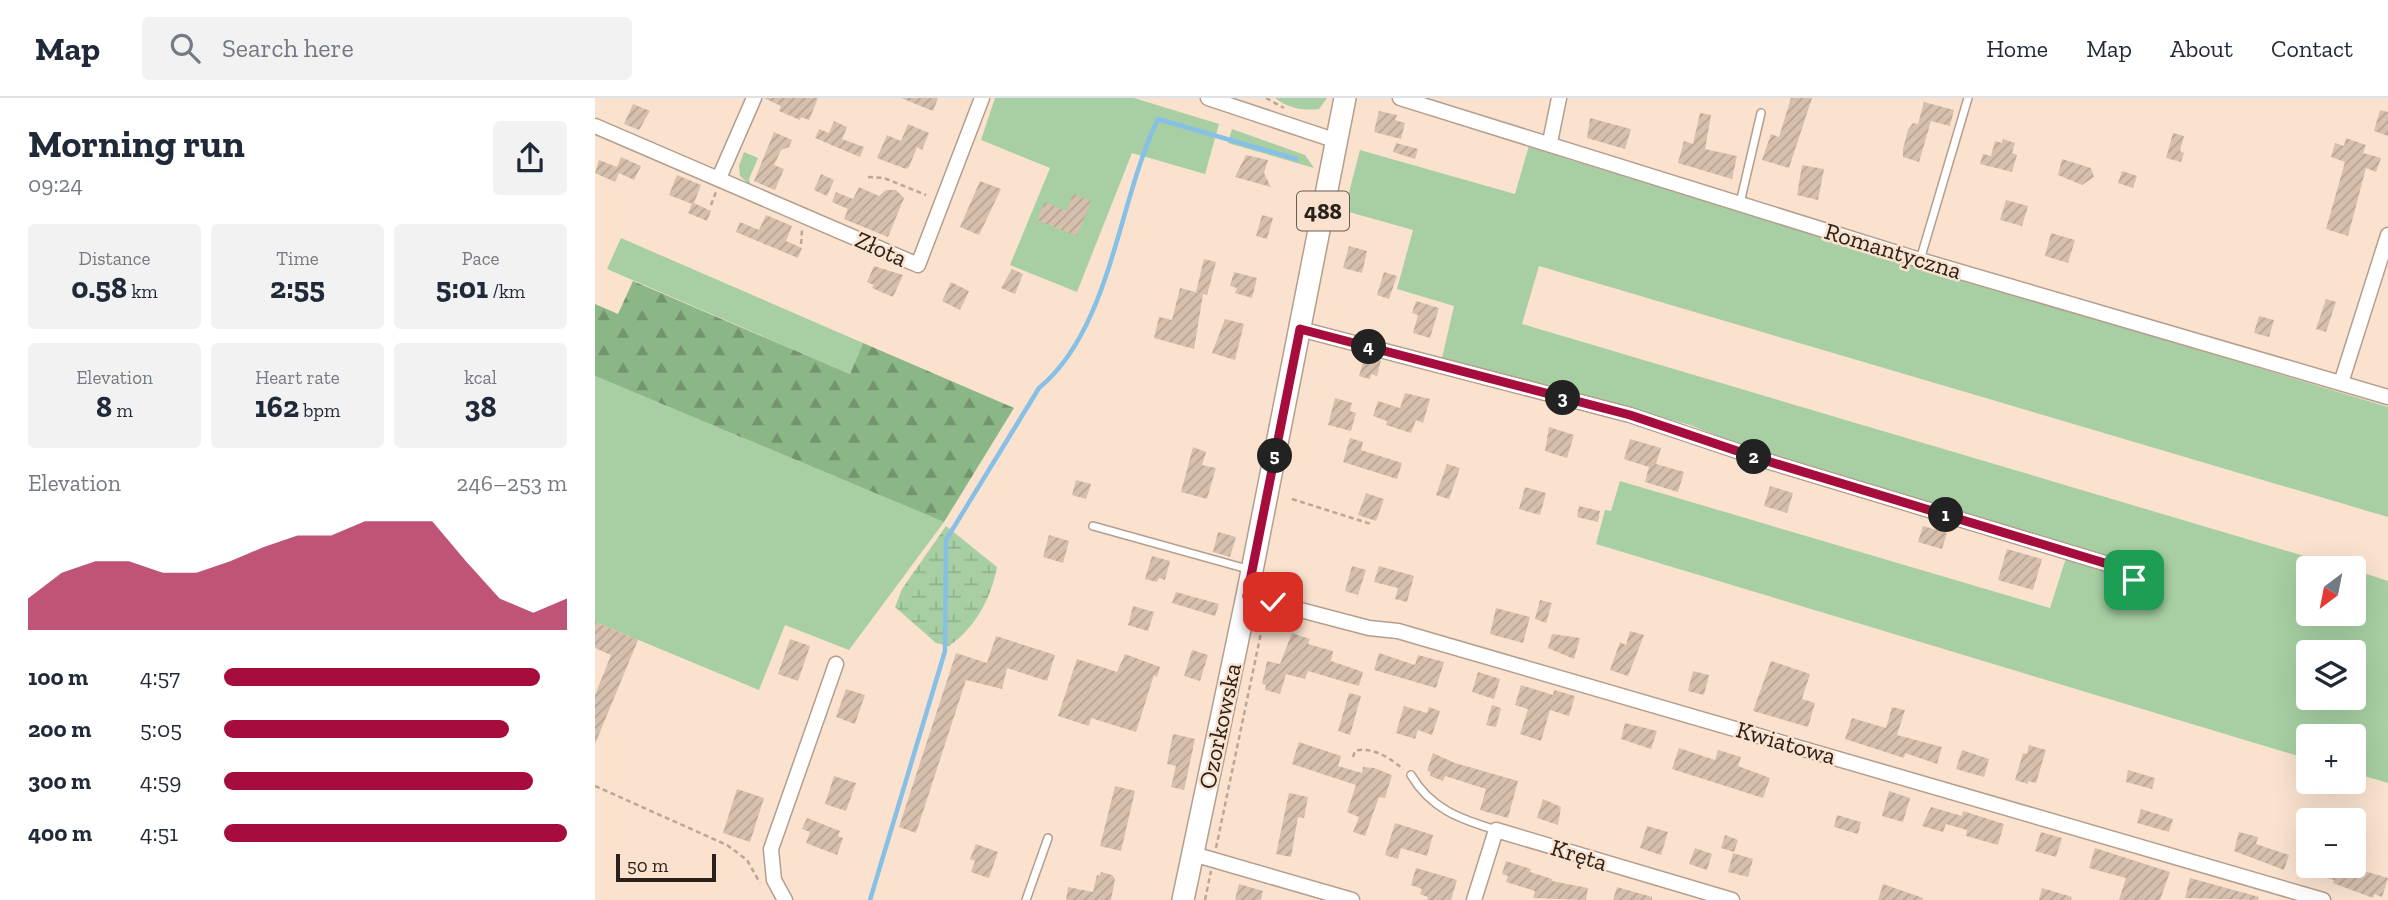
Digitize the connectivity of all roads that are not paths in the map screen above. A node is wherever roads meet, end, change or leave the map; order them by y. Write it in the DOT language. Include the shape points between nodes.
graph roads {
  1 [pos="754,98"];
  2 [pos="982,98"];
  3 [pos="1208,98"];
  4 [pos="1345,98"];
  5 [pos="1400,98"];
  6 [pos="1559,98"];
  7 [pos="1968,98"];
  8 [pos="1761,113"];
  9 [pos="595,126"];
  10 [pos="1337,141"];
  11 [pos="1550,142"];
  12 [pos="719,178"];
  13 [pos="1740,203"];
  14 [pos="2388,235"];
  15 [pos="1920,260"];
  16 [pos="1300,329"];
  17 [pos="2341,383"];
  18 [pos="2388,397"];
  19 [pos="1093,526"];
  20 [pos="1252,571"];
  21 [pos="2134,580"];
  22 [pos="1257,599"];
  23 [pos="836,664"];
  24 [pos="1411,775"];
  25 [pos="1496,830"];
  26 [pos="1048,838"];
  27 [pos="1193,854"];
  28 [pos="785,900"];
  29 [pos="1026,900"];
  30 [pos="1183,900"];
  31 [pos="1352,900"];
  32 [pos="1474,900"];
  33 [pos="1732,900"];
  34 [pos="2323,900"];
  1 -- 12 [label="street"];
  2 -- 12 [label="street, Złota" via="918,265"];
  3 -- 10 [label="street"];
  4 -- 10 [label="main road, Ozorkowska / 488"];
  5 -- 11 [label="street, Romantyczna"];
  6 -- 11 [label="street"];
  7 -- 15 [label="lane"];
  8 -- 13 [label="lane"];
  9 -- 12 [label="street, Złota"];
  10 -- 16 [label="main road, Ozorkowska / 488"];
  11 -- 13 [label="street, Romantyczna"];
  13 -- 15 [label="street, Romantyczna"];
  14 -- 17 [label="street"];
  15 -- 17 [label="street, Romantyczna"];
  16 -- 20 [label="main road, Ozorkowska / 488"];
  16 -- 21 [label="street" via="1686,432 1767,461 2121,568"];
  17 -- 18 [label="street, Romantyczna"];
  19 -- 20 [label="lane"];
  20 -- 22 [label="main road, Ozorkowska / 488"];
  22 -- 27 [label="main road, Ozorkowska / 488"];
  22 -- 34 [label="street, Kwiatowa" via="1398,631"];
  23 -- 28 [label="street" via="771,849 774,880"];
  24 -- 25 [label="lane" via="1420,791 1450,815"];
  25 -- 32 [label="street"];
  25 -- 33 [label="street, Kręta"];
  26 -- 29 [label="lane"];
  27 -- 30 [label="main road, Ozorkowska / 488"];
  27 -- 31 [label="street"];
}
